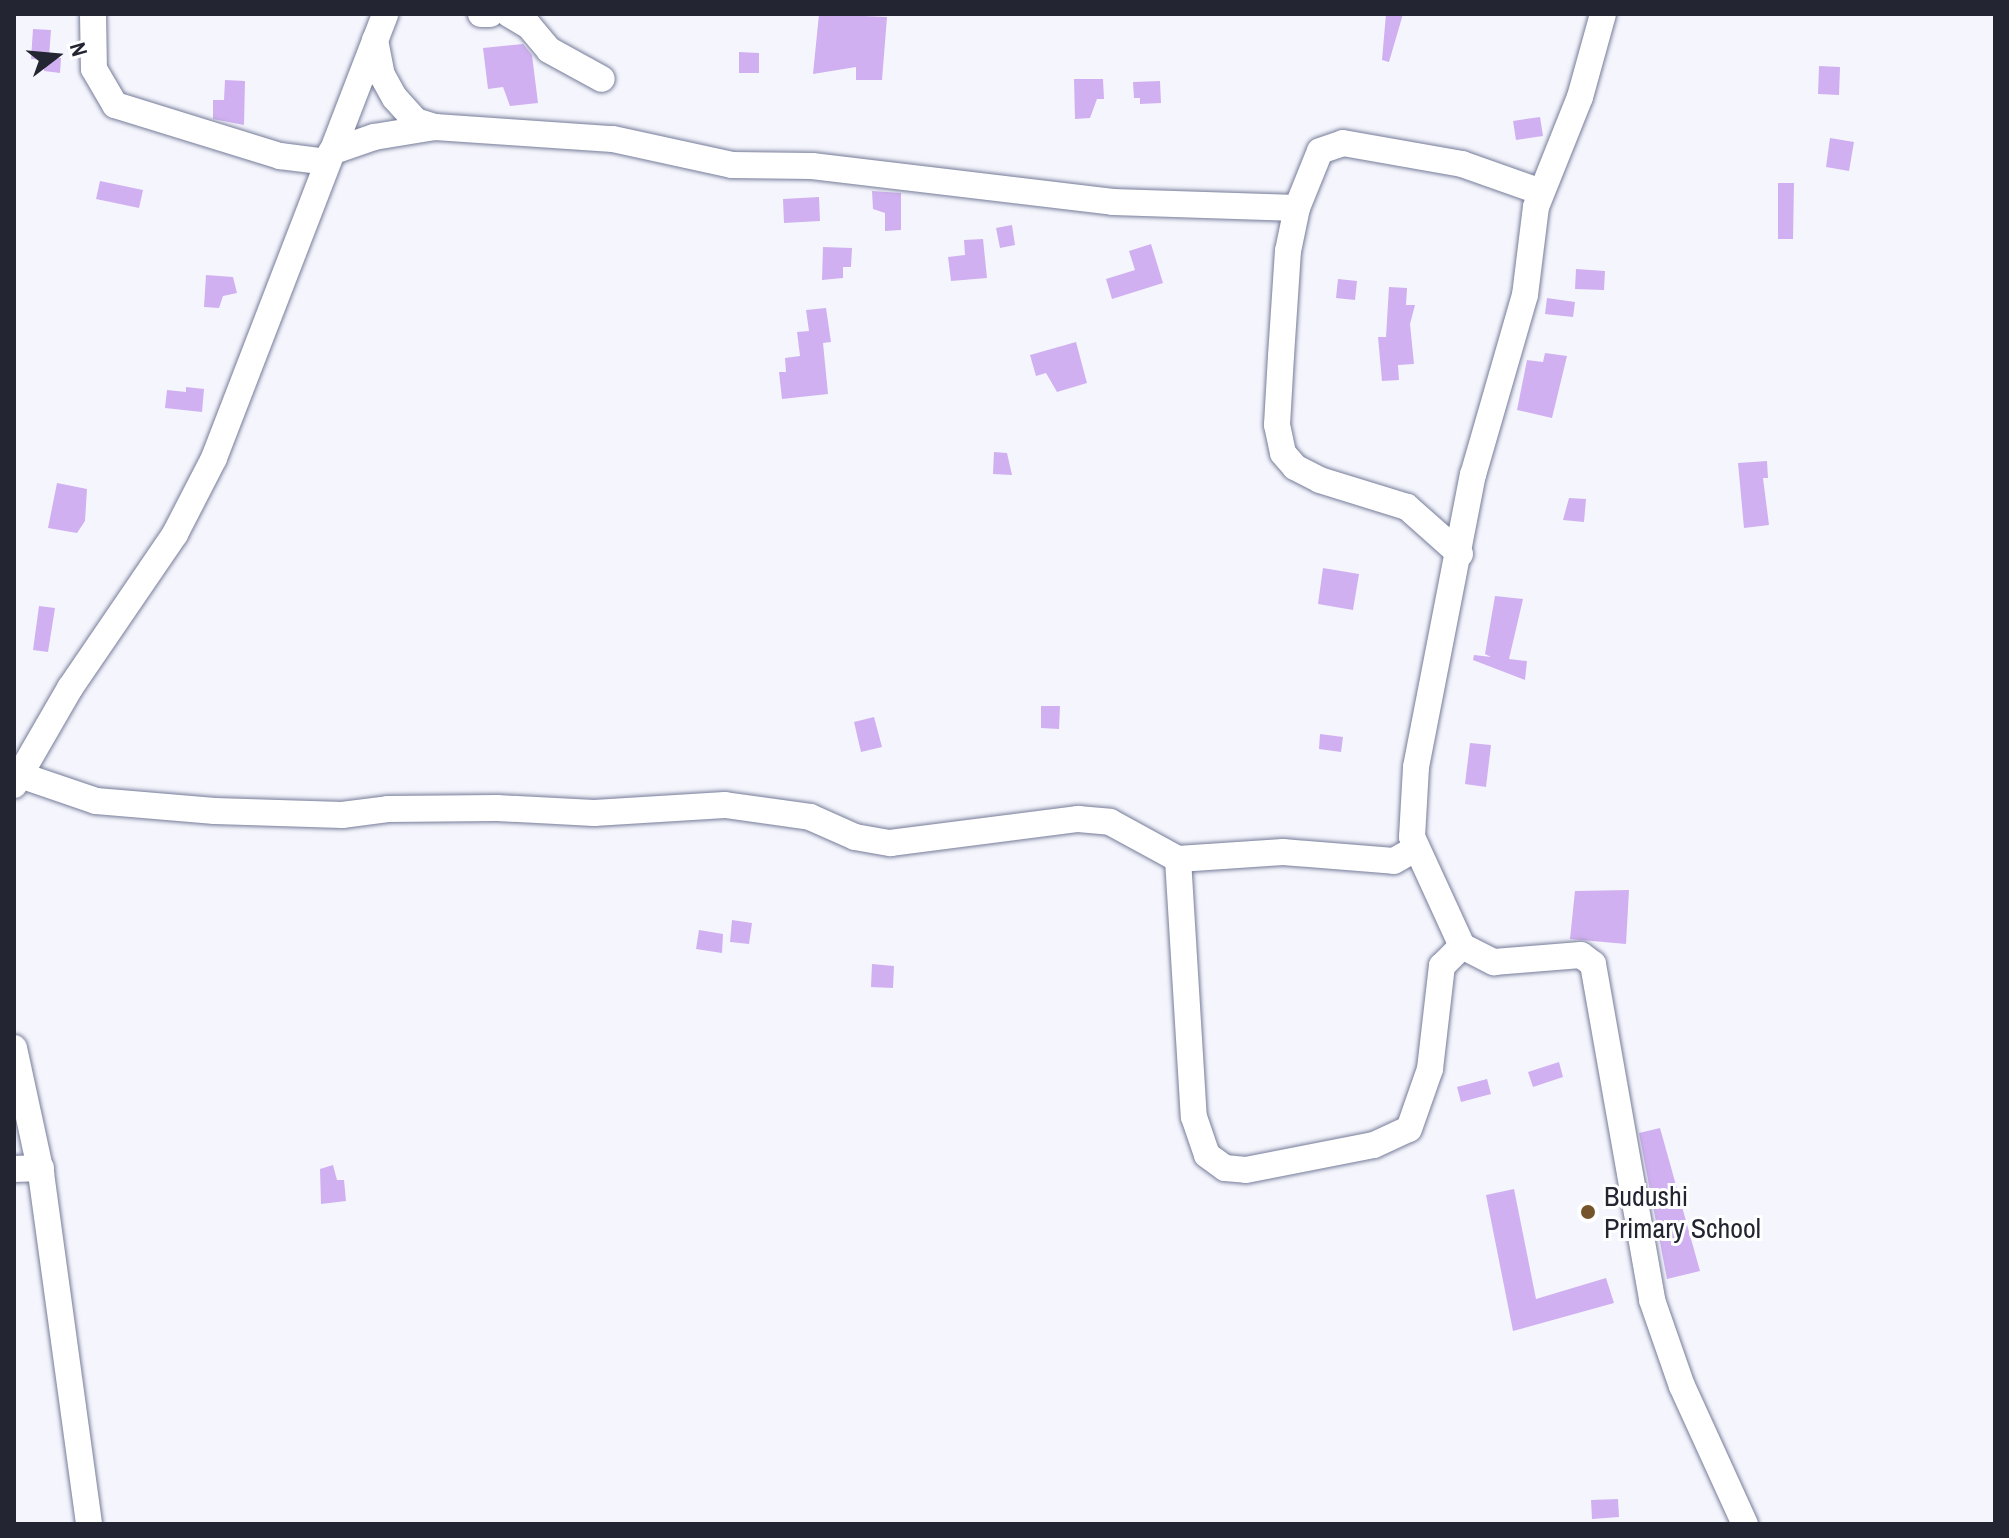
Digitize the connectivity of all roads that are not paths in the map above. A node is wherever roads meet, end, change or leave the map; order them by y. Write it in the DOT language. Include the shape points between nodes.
graph roads {
  1 [pos="93,14"];
  2 [pos="385,14"];
  3 [pos="481,14"];
  4 [pos="490,14"];
  5 [pos="509,14"];
  6 [pos="1603,14"];
  7 [pos="375,40"];
  8 [pos="602,79"];
  9 [pos="435,127"];
  10 [pos="329,157"];
  11 [pos="1541,192"];
  12 [pos="1297,208"];
  13 [pos="1460,554"];
  14 [pos="17,780"];
  15 [pos="1415,849"];
  16 [pos="1178,859"];
  17 [pos="1462,946"];
  18 [pos="14,1048"];
  19 [pos="41,1168"];
  20 [pos="14,1169"];
  21 [pos="89,1524"];
  22 [pos="1745,1524"];
  1 -- 10 [label="street" via="94,69 115,105 264,152"];
  2 -- 7 [label="street"];
  3 -- 4 [label="street"];
  5 -- 8 [label="street" via="529,26 549,50"];
  6 -- 11 [label="street" via="1580,97"];
  7 -- 9 [label="street" via="382,75 395,98 416,121"];
  7 -- 10 [label="street"];
  9 -- 10 [label="street" via="374,137"];
  9 -- 12 [label="street" via="585,136 655,145 732,165 812,166 1040,189 1097,201"];
  10 -- 14 [label="street" via="214,458 175,534 70,688"];
  11 -- 12 [label="street" via="1477,168 1343,143 1320,151"];
  11 -- 13 [label="street" via="1522,309 1473,475"];
  12 -- 13 [label="street" via="1288,251 1277,425 1283,453 1295,467 1320,480 1407,507"];
  13 -- 15 [label="street" via="1416,767 1410,822"];
  14 -- 16 [label="street" via="96,801 215,811 342,815 497,808 594,813 725,805 810,817 855,837 890,843 1054,820 1098,820 1126,829"];
  15 -- 16 [label="street" via="1394,861 1283,852"];
  15 -- 17 [label="street" via="1435,879"];
  16 -- 17 [label="street" via="1194,1117 1207,1155 1225,1168 1246,1170 1329,1155 1384,1142 1409,1129 1430,1069 1442,966"];
  17 -- 22 [label="street" via="1494,962 1581,955 1593,964 1652,1300 1682,1386"];
  18 -- 19 [label="street"];
  19 -- 20 [label="street"];
  19 -- 21 [label="street"];
}
